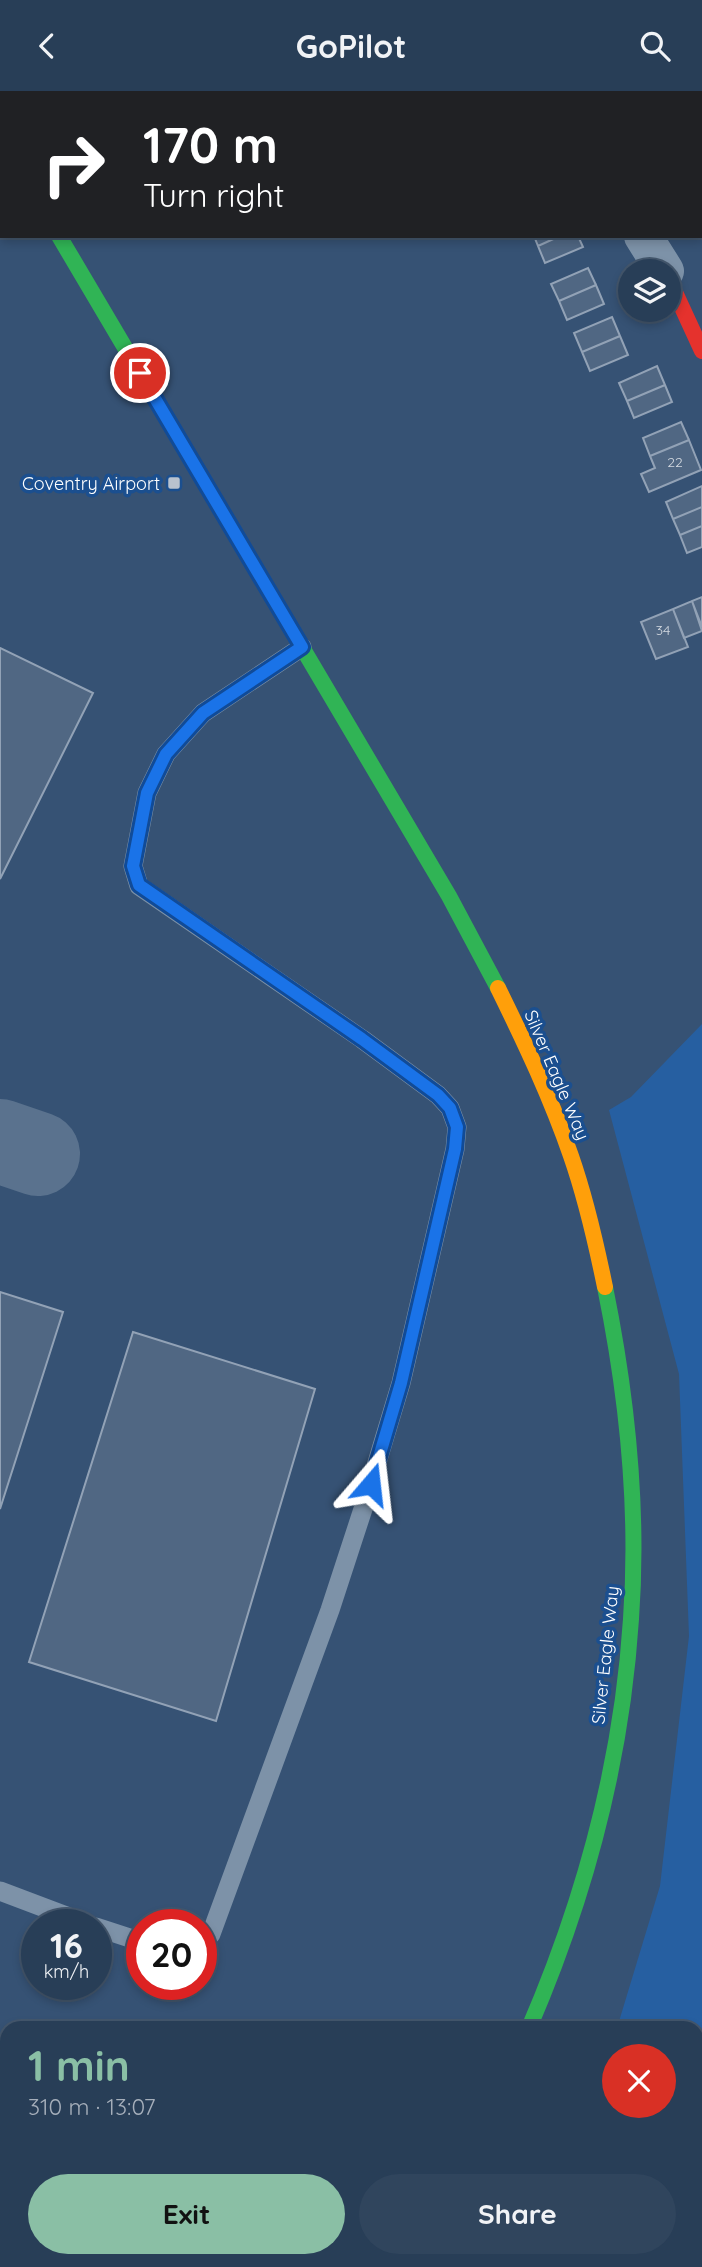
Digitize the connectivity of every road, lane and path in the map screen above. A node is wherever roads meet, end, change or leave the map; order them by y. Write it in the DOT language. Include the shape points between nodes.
graph roads {
  1 [pos="60,238"];
  2 [pos="644,238"];
  3 [pos="657,259"];
  4 [pos="681,305"];
  5 [pos="702,351"];
  6 [pos="302,647"];
  7 [pos="0,1891"];
  8 [pos="48,1909"];
  9 [pos="217,1918"];
  10 [pos="532,2021"];
  1 -- 6 [label="street, Silver Eagle Way"];
  2 -- 3 [label="street"];
  4 -- 5 [label="street"];
  6 -- 9 [label="lane" via="203,713 166,754 147,793 133,866 139,885 438,1095 450,1108 457,1127 401,1383 363,1509"];
  6 -- 10 [label="street, Silver Eagle Way" via="490,969 523,1038 566,1143 613,1320 627,1420 632,1505 632,1612 621,1709 584,1879"];
  7 -- 8 [label="lane"];
}
